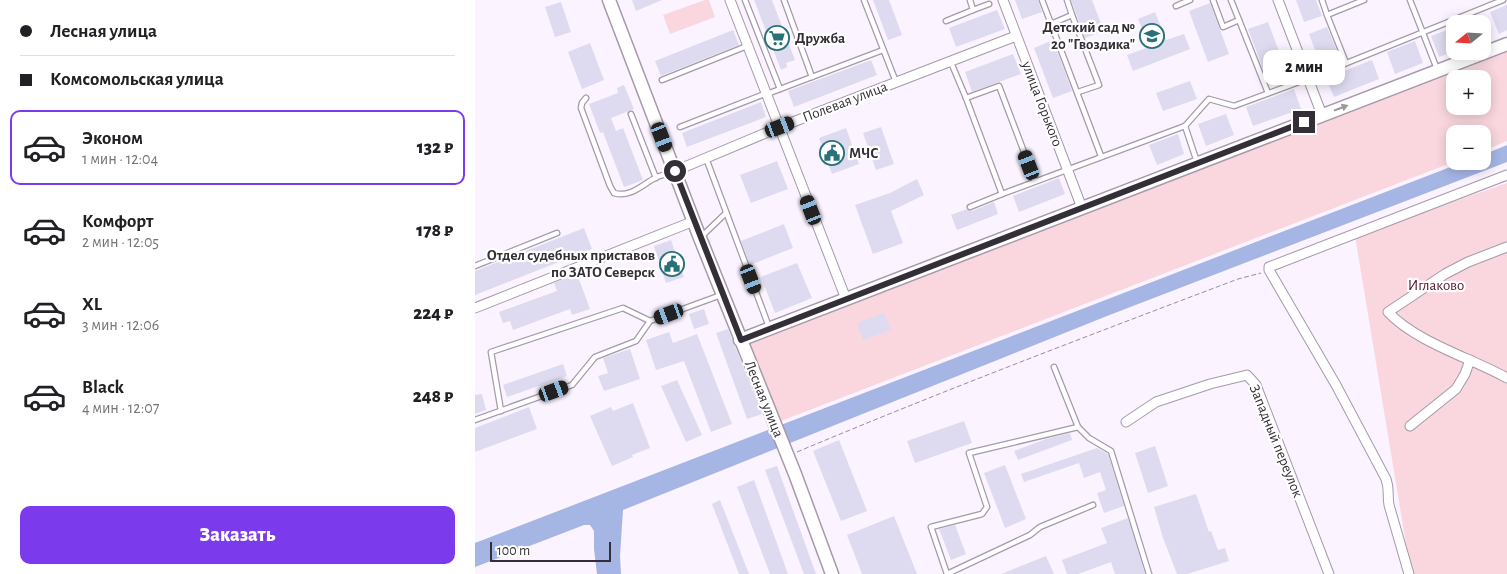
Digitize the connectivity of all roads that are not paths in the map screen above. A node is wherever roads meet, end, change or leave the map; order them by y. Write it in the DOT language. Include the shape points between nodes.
graph roads {
  1 [pos="609,0"];
  2 [pos="730,0"];
  3 [pos="745,0"];
  4 [pos="784,0"];
  5 [pos="864,0"];
  6 [pos="969,0"];
  7 [pos="1003,0"];
  8 [pos="1042,0"];
  9 [pos="1067,0"];
  10 [pos="1190,0"];
  11 [pos="1213,0"];
  12 [pos="1231,0"];
  13 [pos="1278,0"];
  14 [pos="1322,0"];
  15 [pos="1364,0"];
  16 [pos="1410,0"];
  17 [pos="1503,0"];
  18 [pos="989,4"];
  19 [pos="1176,6"];
  20 [pos="973,10"];
  21 [pos="1072,15"];
  22 [pos="1327,15"];
  23 [pos="946,20"];
  24 [pos="1239,20"];
  25 [pos="1051,24"];
  26 [pos="1423,32"];
  27 [pos="1016,36"];
  28 [pos="1507,44"];
  29 [pos="748,46"];
  30 [pos="883,50"];
  31 [pos="950,60"];
  32 [pos="1345,63"];
  33 [pos="1438,70"];
  34 [pos="812,77"];
  35 [pos="1307,79"];
  36 [pos="663,80"];
  37 [pos="896,83"];
  38 [pos="780,89"];
  39 [pos="1078,92"];
  40 [pos="767,93"];
  41 [pos="1268,93"];
  42 [pos="586,98"];
  43 [pos="966,98"];
  44 [pos="631,114"];
  45 [pos="1322,115"];
  46 [pos="1185,126"];
  47 [pos="680,127"];
  48 [pos="780,127"];
  49 [pos="1101,156"];
  50 [pos="706,158"];
  51 [pos="1197,162"];
  52 [pos="1067,169"];
  53 [pos="675,171"];
  54 [pos="1507,175"];
  55 [pos="656,178"];
  56 [pos="1035,181"];
  57 [pos="1002,194"];
  58 [pos="970,207"];
  59 [pos="1082,208"];
  60 [pos="726,213"];
  61 [pos="694,222"];
  62 [pos="557,233"];
  63 [pos="701,238"];
  64 [pos="1507,247"];
  65 [pos="475,266"];
  66 [pos="723,295"];
  67 [pos="846,299"];
  68 [pos="475,308"];
  69 [pos="651,321"];
  70 [pos="770,328"];
  71 [pos="741,340"];
  72 [pos="1470,360"];
  73 [pos="1054,367"];
  74 [pos="1507,378"];
  75 [pos="501,411"];
  76 [pos="475,420"];
  77 [pos="1126,422"];
  78 [pos="1410,426"];
  79 [pos="1078,428"];
  80 [pos="1093,505"];
  81 [pos="832,574"];
  82 [pos="947,574"];
  83 [pos="1149,574"];
  84 [pos="1329,574"];
  85 [pos="1409,574"];
  1 -- 53 [label="main road, Лесная улица"];
  2 -- 29 [label="street"];
  3 -- 38 [label="lane"];
  4 -- 34 [label="lane"];
  5 -- 30 [label="lane"];
  6 -- 20 [label="lane"];
  7 -- 27 [label="street, улица Горького"];
  8 -- 25 [label="lane"];
  9 -- 21 [label="lane"];
  10 -- 19 [label="lane"];
  11 -- 24 [label="lane" via="1223,27"];
  12 -- 24 [label="lane"];
  13 -- 35 [label="street"];
  14 -- 22 [label="lane"];
  15 -- 22 [label="lane"];
  16 -- 26 [label="lane"];
  17 -- 26 [label="lane"];
  18 -- 20 [label="lane"];
  20 -- 23 [label="lane"];
  21 -- 25 [label="lane"];
  21 -- 39 [label="lane" via="1099,85"];
  22 -- 32 [label="lane"];
  24 -- 41 [label="lane"];
  25 -- 39 [label="lane"];
  26 -- 32 [label="lane"];
  26 -- 33 [label="lane"];
  27 -- 31 [label="street, Полевая улица"];
  27 -- 52 [label="street, улица Горького"];
  28 -- 33 [label="main road"];
  29 -- 36 [label="lane"];
  29 -- 40 [label="street"];
  30 -- 34 [label="lane"];
  30 -- 37 [label="lane"];
  31 -- 37 [label="street, Полевая улица"];
  31 -- 43 [label="lane"];
  32 -- 35 [label="lane"];
  45 -- 33 [label="main road, one-way"];
  34 -- 38 [label="lane"];
  35 -- 41 [label="lane"];
  35 -- 45 [label="street"];
  37 -- 48 [label="street, Полевая улица"];
  38 -- 40 [label="lane"];
  39 -- 49 [label="lane"];
  40 -- 47 [label="lane"];
  40 -- 48 [label="street"];
  41 -- 46 [label="lane" via="1234,106 1209,99"];
  42 -- 55 [label="lane" via="581,108 614,193 632,192"];
  43 -- 56 [label="lane" via="999,86"];
  43 -- 57 [label="lane"];
  44 -- 55 [label="lane"];
  45 -- 51 [label="main road"];
  46 -- 49 [label="lane"];
  46 -- 51 [label="lane"];
  48 -- 50 [label="street, Полевая улица"];
  48 -- 67 [label="street"];
  49 -- 52 [label="lane"];
  50 -- 53 [label="street, Полевая улица"];
  50 -- 60 [label="lane"];
  51 -- 59 [label="main road"];
  52 -- 56 [label="lane"];
  52 -- 59 [label="street, улица Горького"];
  53 -- 55 [label="lane"];
  53 -- 61 [label="main road, Лесная улица"];
  54 -- 85 [label="street" via="1269,266 1386,479 1389,505"];
  56 -- 57 [label="lane"];
  57 -- 58 [label="lane"];
  59 -- 67 [label="main road"];
  60 -- 63 [label="lane"];
  60 -- 70 [label="lane"];
  61 -- 63 [label="main road, Лесная улица"];
  61 -- 68 [label="street"];
  62 -- 65 [label="lane"];
  63 -- 66 [label="main road, Лесная улица"];
  64 -- 72 [label="street" via="1445,274 1388,312 1408,328"];
  66 -- 69 [label="lane"];
  66 -- 71 [label="main road, Лесная улица"];
  67 -- 70 [label="main road"];
  69 -- 75 [label="lane" via="636,341 595,357 572,385"];
  69 -- 75 [label="lane" via="623,308 491,352"];
  70 -- 71 [label="main road"];
  71 -- 81 [label="main road, Лесная улица"];
  72 -- 74 [label="street"];
  72 -- 78 [label="street" via="1456,389"];
  73 -- 79 [label="lane"];
  75 -- 76 [label="lane"];
  77 -- 84 [label="street, Западный переулок" via="1156,402 1247,375 1256,385"];
  79 -- 82 [label="lane" via="969,453 987,508 982,514 931,527"];
  79 -- 83 [label="lane" via="1111,451"];
  80 -- 82 [label="lane" via="1040,527 1030,535"];
}
